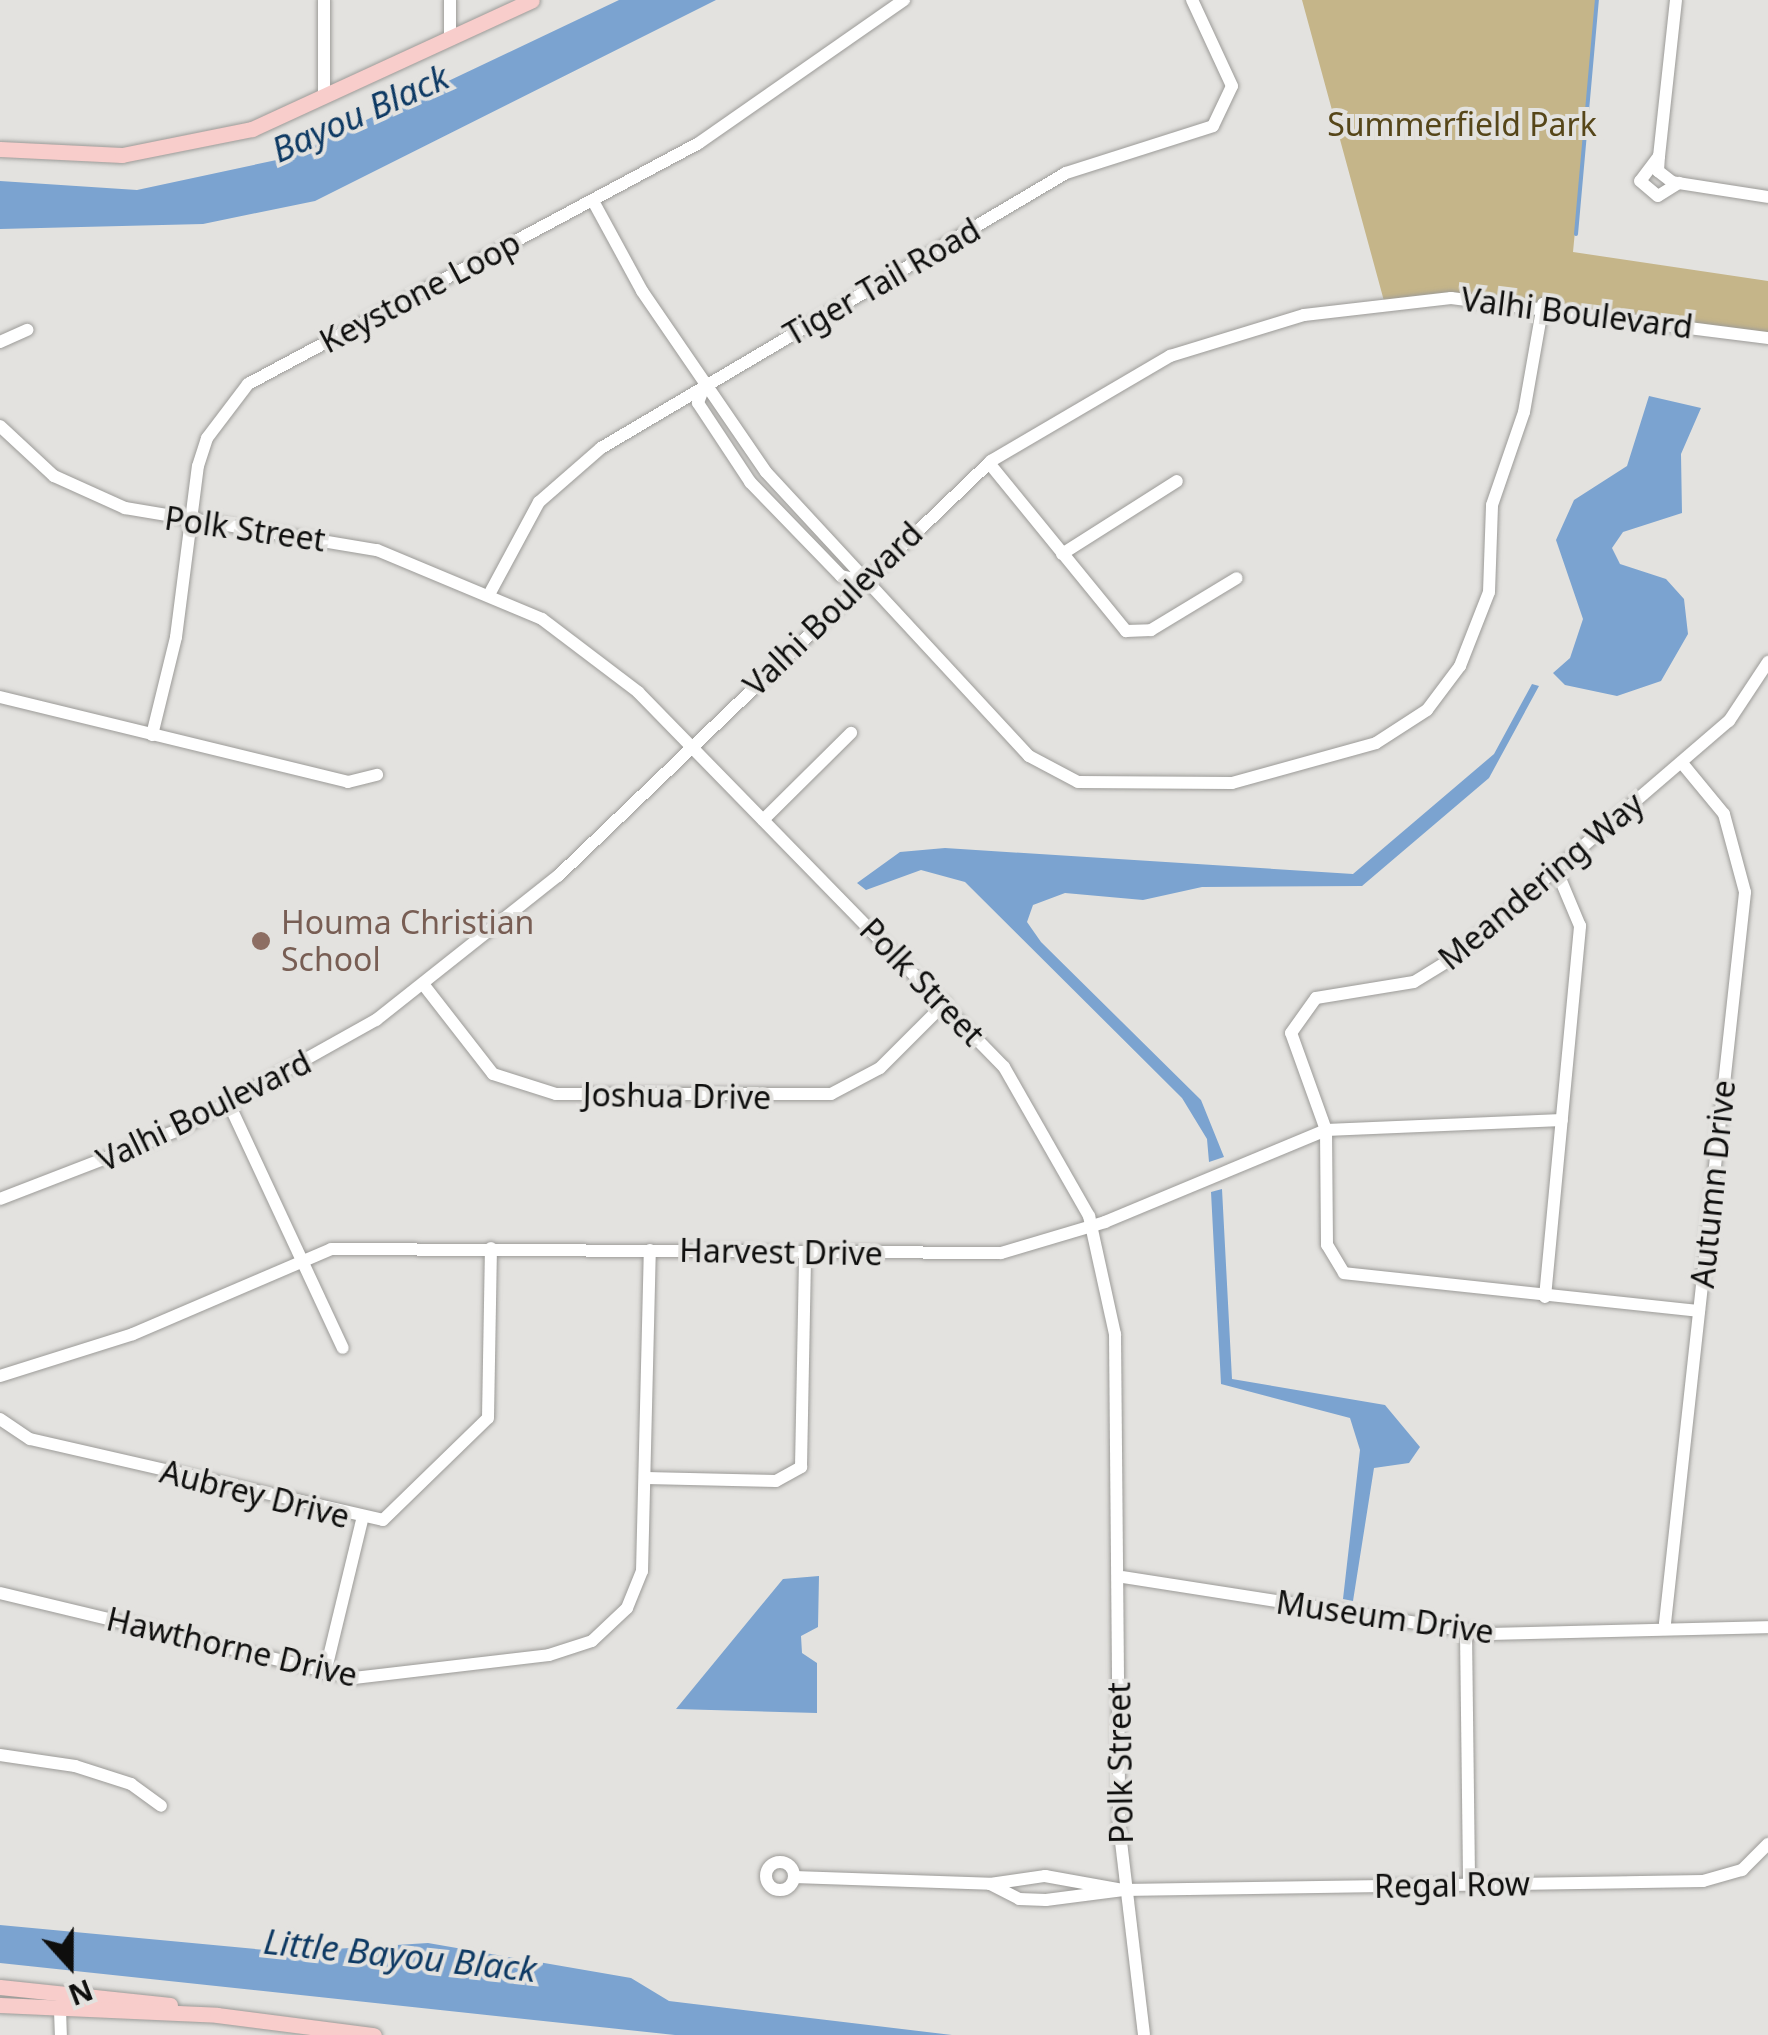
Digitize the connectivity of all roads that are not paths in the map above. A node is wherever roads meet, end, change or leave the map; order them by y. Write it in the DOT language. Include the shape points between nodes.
graph roads {
  1 [pos="324,0"];
  2 [pos="450,0"];
  3 [pos="532,0"];
  4 [pos="904,0"];
  5 [pos="1192,0"];
  6 [pos="1676,0"];
  7 [pos="450,38"];
  8 [pos="324,97"];
  9 [pos="0,149"];
  10 [pos="1659,156"];
  11 [pos="1679,183"];
  12 [pos="1768,197"];
  13 [pos="593,201"];
  14 [pos="1544,304"];
  15 [pos="27,330"];
  16 [pos="1768,338"];
  17 [pos="0,342"];
  18 [pos="704,386"];
  19 [pos="0,426"];
  20 [pos="988,463"];
  21 [pos="1178,481"];
  22 [pos="775,482"];
  23 [pos="761,495"];
  24 [pos="191,520"];
  25 [pos="1062,554"];
  26 [pos="1237,578"];
  27 [pos="862,581"];
  28 [pos="490,591"];
  29 [pos="1768,662"];
  30 [pos="0,698"];
  31 [pos="851,733"];
  32 [pos="152,735"];
  33 [pos="691,746"];
  34 [pos="1682,763"];
  35 [pos="377,775"];
  36 [pos="763,820"];
  37 [pos="1556,869"];
  38 [pos="423,984"];
  39 [pos="945,1003"];
  40 [pos="229,1104"];
  41 [pos="1562,1120"];
  42 [pos="1326,1130"];
  43 [pos="0,1199"];
  44 [pos="1093,1226"];
  45 [pos="491,1248"];
  46 [pos="650,1250"];
  47 [pos="805,1252"];
  48 [pos="300,1261"];
  49 [pos="1545,1298"];
  50 [pos="1699,1311"];
  51 [pos="343,1348"];
  52 [pos="0,1376"];
  53 [pos="0,1418"];
  54 [pos="646,1478"];
  55 [pos="362,1520"];
  56 [pos="1123,1577"];
  57 [pos="0,1592"];
  58 [pos="1665,1623"];
  59 [pos="1768,1627"];
  60 [pos="1466,1632"];
  61 [pos="325,1674"];
  62 [pos="0,1755"];
  63 [pos="160,1806"];
  64 [pos="1768,1844"];
  65 [pos="1034,1875"];
  66 [pos="794,1877"];
  67 [pos="990,1884"];
  68 [pos="1469,1884"];
  69 [pos="1123,1890"];
  70 [pos="1034,1900"];
  71 [pos="0,1987"];
  72 [pos="0,2005"];
  73 [pos="60,2010"];
  74 [pos="217,2015"];
  75 [pos="61,2035"];
  76 [pos="374,2035"];
  77 [pos="1144,2035"];
  1 -- 8 [label="street"];
  2 -- 7 [label="street"];
  3 -- 7 [label="main road"];
  4 -- 13 [label="street, Keystone Loop" via="750,112"];
  5 -- 18 [label="street, Tiger Tail Road" via="1232,86 1212,126 1090,161"];
  6 -- 10 [label="street"];
  7 -- 8 [label="main road"];
  8 -- 9 [label="main road" via="198,144 122,156"];
  10 -- 11 [label="street" via="1662,178"];
  10 -- 11 [label="street" via="1640,172 1643,189 1658,196"];
  11 -- 12 [label="street"];
  13 -- 18 [label="street"];
  13 -- 24 [label="street, Keystone Loop" via="248,384 207,438"];
  14 -- 16 [label="street, Valhi Boulevard"];
  14 -- 20 [label="street, Valhi Boulevard" via="1384,302 1228,335 1095,392"];
  14 -- 27 [label="street" via="1524,412 1492,505 1482,618 1446,688 1376,744 1232,783 1078,782 1029,756"];
  15 -- 17 [label="street"];
  18 -- 22 [label="street" via="719,395"];
  18 -- 23 [label="street" via="703,412"];
  18 -- 28 [label="street, Tiger Tail Road" via="569,471 524,524"];
  19 -- 24 [label="street, Polk Street" via="84,492"];
  20 -- 25 [label="street"];
  20 -- 27 [label="street, Valhi Boulevard"];
  21 -- 25 [label="street"];
  22 -- 23 [label="street"];
  22 -- 27 [label="street"];
  23 -- 27 [label="street" via="841,576"];
  24 -- 28 [label="street, Polk Street" via="377,550"];
  24 -- 32 [label="street, Keystone Loop"];
  25 -- 26 [label="street" via="1116,623 1139,634"];
  27 -- 33 [label="street, Valhi Boulevard"];
  28 -- 33 [label="street, Polk Street" via="585,648"];
  29 -- 34 [label="street, Meandering Way" via="1742,708"];
  30 -- 32 [label="street"];
  31 -- 36 [label="street"];
  32 -- 35 [label="street" via="348,782"];
  33 -- 36 [label="street, Polk Street"];
  33 -- 38 [label="street, Valhi Boulevard" via="558,876"];
  34 -- 37 [label="street, Meandering Way"];
  34 -- 50 [label="street, Autumn Drive" via="1724,814 1745,875"];
  36 -- 39 [label="street, Polk Street"];
  37 -- 41 [label="street" via="1580,926"];
  37 -- 42 [label="street, Meandering Way" via="1414,982 1327,995 1299,1012 1292,1044"];
  38 -- 39 [label="street, Joshua Drive" via="493,1074 556,1094 831,1094 880,1068"];
  38 -- 40 [label="street, Valhi Boulevard"];
  39 -- 44 [label="street, Polk Street" via="1030,1104"];
  40 -- 43 [label="street, Valhi Boulevard"];
  40 -- 48 [label="street"];
  41 -- 42 [label="street, Harvest Drive"];
  41 -- 49 [label="street"];
  42 -- 44 [label="street, Harvest Drive"];
  42 -- 49 [label="street, Meandering Way" via="1327,1245 1344,1273"];
  44 -- 47 [label="street, Harvest Drive" via="1001,1253"];
  44 -- 56 [label="street, Polk Street" via="1121,1391"];
  45 -- 46 [label="street, Harvest Drive"];
  45 -- 48 [label="street, Harvest Drive" via="343,1247"];
  45 -- 55 [label="street, Aubrey Drive" via="488,1418 390,1516"];
  46 -- 47 [label="street, Harvest Drive"];
  46 -- 54 [label="street, Hawthorne Drive"];
  47 -- 54 [label="street" via="800,1468 776,1482"];
  48 -- 51 [label="street"];
  48 -- 52 [label="street, Harvest Drive" via="133,1334"];
  49 -- 50 [label="street, Meandering Way"];
  50 -- 58 [label="street, Autumn Drive"];
  53 -- 55 [label="street, Aubrey Drive" via="30,1439"];
  54 -- 61 [label="street, Hawthorne Drive" via="639,1584 592,1641 375,1678"];
  55 -- 61 [label="street"];
  56 -- 60 [label="street, Museum Drive"];
  56 -- 69 [label="street, Polk Street"];
  57 -- 61 [label="street, Hawthorne Drive"];
  58 -- 59 [label="street, Museum Drive"];
  58 -- 60 [label="street, Museum Drive"];
  60 -- 68 [label="street"];
  62 -- 63 [label="street" via="75,1766 130,1784"];
  64 -- 68 [label="street, Regal Row" via="1742,1870 1703,1881"];
  65 -- 67 [label="street"];
  65 -- 69 [label="street"];
  65 -- 70 [label="street"];
  66 -- 67 [label="street"];
  67 -- 70 [label="street"];
  68 -- 69 [label="street, Regal Row"];
  69 -- 70 [label="street"];
  69 -- 77 [label="street, Polk Street"];
  71 -- 74 [label="main road"];
  72 -- 73 [label="main road"];
  73 -- 74 [label="main road"];
  73 -- 75 [label="street"];
  74 -- 76 [label="main road"];
}
